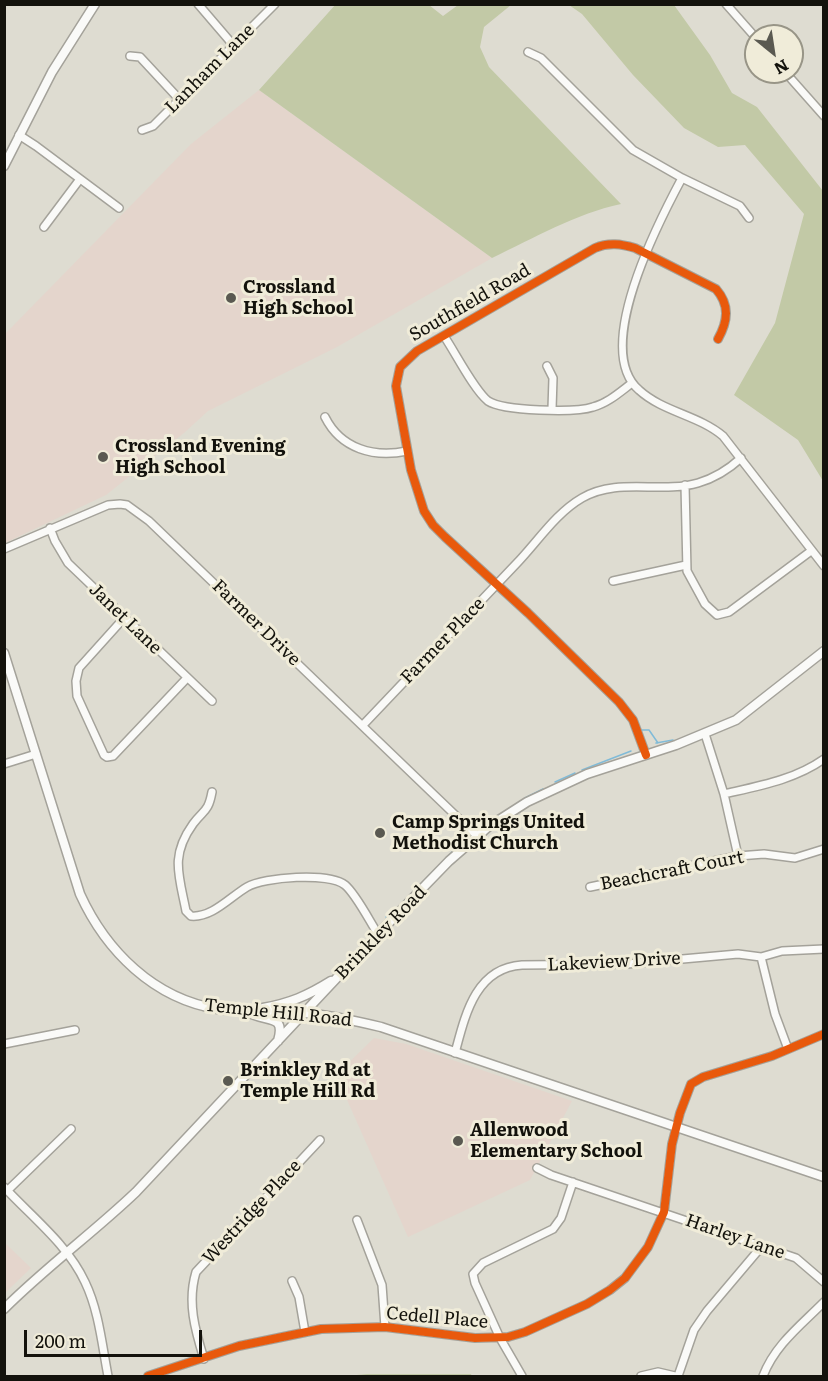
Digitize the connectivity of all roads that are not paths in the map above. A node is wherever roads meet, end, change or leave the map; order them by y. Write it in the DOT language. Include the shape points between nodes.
graph roads {
  1 [pos="95,4"];
  2 [pos="198,4"];
  3 [pos="275,4"];
  4 [pos="726,4"];
  5 [pos="744,25"];
  6 [pos="234,46"];
  7 [pos="528,52"];
  8 [pos="130,56"];
  9 [pos="796,84"];
  10 [pos="180,100"];
  11 [pos="824,116"];
  12 [pos="142,130"];
  13 [pos="19,135"];
  14 [pos="4,166"];
  15 [pos="682,178"];
  16 [pos="80,179"];
  17 [pos="119,208"];
  18 [pos="749,218"];
  19 [pos="44,227"];
  20 [pos="645,253"];
  21 [pos="444,336"];
  22 [pos="718,339"];
  23 [pos="547,366"];
  24 [pos="632,383"];
  25 [pos="552,410"];
  26 [pos="326,417"];
  27 [pos="407,451"];
  28 [pos="741,458"];
  29 [pos="685,485"];
  30 [pos="50,528"];
  31 [pos="4,549"];
  32 [pos="811,551"];
  33 [pos="686,565"];
  34 [pos="824,566"];
  35 [pos="613,581"];
  36 [pos="497,584"];
  37 [pos="124,618"];
  38 [pos="824,651"];
  39 [pos="4,653"];
  40 [pos="187,678"];
  41 [pos="212,701"];
  42 [pos="363,725"];
  43 [pos="705,734"];
  44 [pos="36,754"];
  45 [pos="646,754"];
  46 [pos="824,759"];
  47 [pos="4,764"];
  48 [pos="212,792"];
  49 [pos="724,794"];
  50 [pos="477,836"];
  51 [pos="824,849"];
  52 [pos="738,856"];
  53 [pos="590,887"];
  54 [pos="378,934"];
  55 [pos="824,949"];
  56 [pos="761,957"];
  57 [pos="341,975"];
  58 [pos="245,1011"];
  59 [pos="306,1013"];
  60 [pos="75,1030"];
  61 [pos="824,1034"];
  62 [pos="278,1042"];
  63 [pos="4,1044"];
  64 [pos="788,1049"];
  65 [pos="455,1053"];
  66 [pos="676,1127"];
  67 [pos="71,1129"];
  68 [pos="320,1140"];
  69 [pos="537,1168"];
  70 [pos="824,1177"];
  71 [pos="573,1182"];
  72 [pos="6,1188"];
  73 [pos="664,1212"];
  74 [pos="357,1220"];
  75 [pos="762,1246"];
  76 [pos="66,1252"];
  77 [pos="292,1281"];
  78 [pos="824,1282"];
  79 [pos="824,1302"];
  80 [pos="4,1309"];
  81 [pos="385,1327"];
  82 [pos="305,1332"];
  83 [pos="500,1338"];
  84 [pos="204,1359"];
  85 [pos="108,1377"];
  86 [pos="148,1377"];
  87 [pos="522,1377"];
  88 [pos="641,1377"];
  89 [pos="677,1377"];
  90 [pos="763,1377"];
  1 -- 13 [label="main road" via="52,72"];
  2 -- 6 [label="street"];
  3 -- 6 [label="street, Lanham Lane"];
  4 -- 5 [label="street"];
  6 -- 10 [label="street, Lanham Lane"];
  7 -- 15 [label="street" via="542,58 633,150"];
  8 -- 10 [label="street" via="140,57"];
  9 -- 11 [label="street"];
  10 -- 12 [label="street, Lanham Lane" via="153,126"];
  13 -- 14 [label="main road"];
  13 -- 16 [label="street"];
  15 -- 18 [label="street" via="740,206"];
  15 -- 20 [label="street"];
  16 -- 17 [label="street"];
  16 -- 19 [label="street"];
  20 -- 21 [label="street, Southfield Road" via="621,244 598,246"];
  20 -- 22 [label="street, Southfield Road" via="719,292 727,314"];
  20 -- 24 [label="street" via="631,291 624,339 625,364"];
  21 -- 25 [label="street" via="489,401 502,406"];
  21 -- 27 [label="street, Southfield Road" via="410,356 398,370 396,394"];
  23 -- 25 [label="street" via="553,378"];
  24 -- 25 [label="street" via="596,406"];
  24 -- 28 [label="street" via="651,398 711,426"];
  26 -- 27 [label="street" via="335,433 358,448 386,454"];
  27 -- 36 [label="street, Southfield Road" via="416,489 429,519"];
  28 -- 29 [label="street, Farmer Place" via="725,471"];
  28 -- 32 [label="street"];
  29 -- 33 [label="street"];
  29 -- 36 [label="street, Farmer Place" via="608,488 582,498 554,521"];
  30 -- 31 [label="street, Farmer Drive"];
  30 -- 37 [label="street, Janet Lane" via="68,563"];
  30 -- 42 [label="street, Farmer Drive" via="108,505 134,509"];
  32 -- 33 [label="street" via="721,615 705,604"];
  32 -- 34 [label="street"];
  33 -- 35 [label="street"];
  36 -- 42 [label="street, Farmer Place"];
  36 -- 45 [label="street, Southfield Road" via="627,712"];
  37 -- 40 [label="street, Janet Lane"];
  37 -- 40 [label="street" via="79,668 76,681 77,696 107,757 113,756"];
  38 -- 43 [label="main road, Brinkley Road" via="736,720"];
  39 -- 44 [label="main road, Temple Hill Road"];
  40 -- 41 [label="street, Janet Lane"];
  42 -- 50 [label="street, Farmer Drive"];
  43 -- 45 [label="main road, Brinkley Road"];
  43 -- 49 [label="street"];
  44 -- 47 [label="street"];
  44 -- 58 [label="main road, Temple Hill Road" via="80,894 110,945 135,970 173,995 218,1009"];
  45 -- 50 [label="main road, Brinkley Road" via="549,791"];
  46 -- 49 [label="street" via="791,777"];
  48 -- 54 [label="street" via="209,806 194,823 177,855 186,911 191,916 206,915 258,882 333,879 347,886"];
  49 -- 52 [label="street"];
  50 -- 54 [label="main road, Brinkley Road"];
  51 -- 52 [label="street, Beachcraft Court" via="795,858"];
  52 -- 53 [label="street, Beachcraft Court"];
  54 -- 57 [label="main road, Brinkley Road"];
  55 -- 56 [label="street, Lakeview Drive" via="782,951"];
  56 -- 64 [label="street"];
  56 -- 65 [label="street, Lakeview Drive" via="738,954 627,964 506,968 487,979 477,992"];
  57 -- 58 [label="main road" via="286,1004"];
  57 -- 59 [label="main road, Brinkley Road"];
  58 -- 59 [label="main road, Temple Hill Road"];
  58 -- 62 [label="main road" via="280,1024"];
  59 -- 62 [label="main road, Brinkley Road"];
  59 -- 65 [label="main road, Temple Hill Road" via="361,1022"];
  60 -- 63 [label="street"];
  61 -- 64 [label="street, Cedell Place"];
  62 -- 76 [label="main road, Brinkley Road" via="136,1192"];
  64 -- 66 [label="street, Cedell Place" via="695,1080"];
  65 -- 66 [label="main road, Temple Hill Road"];
  66 -- 70 [label="main road, Temple Hill Road"];
  66 -- 73 [label="street, Cedell Place"];
  67 -- 72 [label="street"];
  68 -- 84 [label="street, Westridge Place" via="196,1272 192,1310"];
  69 -- 71 [label="street, Harley Lane"];
  71 -- 73 [label="street, Harley Lane"];
  71 -- 83 [label="street" via="561,1218 553,1229 483,1263 473,1274"];
  72 -- 76 [label="street"];
  73 -- 75 [label="street, Harley Lane"];
  73 -- 83 [label="street, Cedell Place" via="640,1260 610,1290 531,1329"];
  74 -- 81 [label="street" via="379,1274"];
  75 -- 78 [label="street, Harley Lane" via="796,1258"];
  75 -- 89 [label="street" via="694,1329"];
  76 -- 80 [label="main road, Brinkley Road"];
  76 -- 85 [label="street" via="92,1298"];
  77 -- 82 [label="street"];
  79 -- 90 [label="street" via="780,1346"];
  81 -- 82 [label="street, Cedell Place"];
  81 -- 83 [label="street, Cedell Place"];
  82 -- 84 [label="street, Cedell Place"];
  83 -- 87 [label="street"];
  84 -- 86 [label="street, Cedell Place"];
  88 -- 89 [label="street" via="658,1372"];
}
